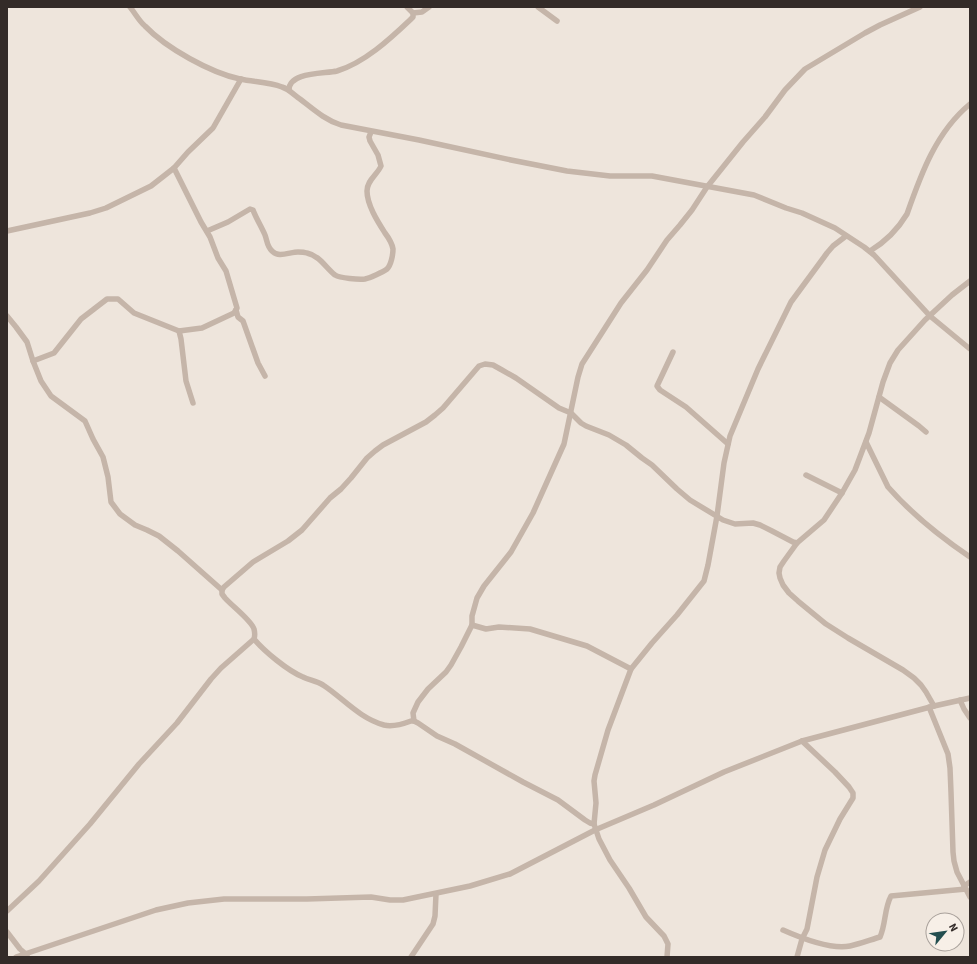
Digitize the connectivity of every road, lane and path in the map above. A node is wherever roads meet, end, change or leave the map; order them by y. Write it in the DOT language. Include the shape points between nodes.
graph roads {
  1 [pos="130,7"];
  2 [pos="407,7"];
  3 [pos="429,7"];
  4 [pos="538,7"];
  5 [pos="920,7"];
  6 [pos="413,13"];
  7 [pos="557,21"];
  8 [pos="241,79"];
  9 [pos="289,90"];
  10 [pos="970,104"];
  11 [pos="371,132"];
  12 [pos="174,168"];
  13 [pos="708,187"];
  14 [pos="7,231"];
  15 [pos="207,231"];
  16 [pos="846,236"];
  17 [pos="870,251"];
  18 [pos="970,281"];
  19 [pos="236,310"];
  20 [pos="7,316"];
  21 [pos="930,316"];
  22 [pos="179,330"];
  23 [pos="970,349"];
  24 [pos="673,352"];
  25 [pos="33,361"];
  26 [pos="265,376"];
  27 [pos="879,398"];
  28 [pos="193,403"];
  29 [pos="571,413"];
  30 [pos="926,432"];
  31 [pos="866,442"];
  32 [pos="728,444"];
  33 [pos="862,453"];
  34 [pos="871,453"];
  35 [pos="806,475"];
  36 [pos="842,493"];
  37 [pos="717,516"];
  38 [pos="797,543"];
  39 [pos="970,557"];
  40 [pos="222,590"];
  41 [pos="472,625"];
  42 [pos="253,641"];
  43 [pos="631,669"];
  44 [pos="970,698"];
  45 [pos="960,700"];
  46 [pos="931,706"];
  47 [pos="970,718"];
  48 [pos="414,721"];
  49 [pos="802,741"];
  50 [pos="595,827"];
  51 [pos="970,882"];
  52 [pos="965,887"];
  53 [pos="436,894"];
  54 [pos="970,897"];
  55 [pos="7,911"];
  56 [pos="783,930"];
  57 [pos="7,932"];
  58 [pos="802,939"];
  59 [pos="27,955"];
  60 [pos="16,957"];
  61 [pos="411,957"];
  62 [pos="667,957"];
  63 [pos="797,957"];
  1 -- 8 [label="street" via="144,26 162,41 205,66"];
  2 -- 6 [label="street"];
  3 -- 6 [label="street" via="422,12"];
  4 -- 7 [label="street"];
  5 -- 13 [label="street" via="865,33 805,69 742,142"];
  6 -- 9 [label="street" via="413,17 390,38 364,57 346,68 303,76 294,80"];
  8 -- 9 [label="street" via="264,82"];
  8 -- 12 [label="street" via="213,128"];
  9 -- 11 [label="street" via="332,122"];
  10 -- 17 [label="street" via="952,121 934,148 904,219 884,242"];
  11 -- 13 [label="street" via="567,171 610,176 652,176"];
  11 -- 15 [label="street" via="370,141 381,166 371,178 367,191 373,213 393,248 387,269 365,279 347,278 337,276 314,255 297,252 275,254 268,246 265,234 250,209"];
  12 -- 14 [label="street" via="151,186 106,208"];
  12 -- 15 [label="street"];
  13 -- 16 [label="street" via="754,195 802,212"];
  13 -- 29 [label="street" via="621,303 582,364"];
  15 -- 19 [label="street" via="228,276"];
  16 -- 17 [label="street"];
  16 -- 32 [label="street" via="827,253 791,302 758,369"];
  17 -- 21 [label="street"];
  18 -- 21 [label="street"];
  19 -- 22 [label="street" via="202,328"];
  19 -- 26 [label="street"];
  20 -- 25 [label="street" via="27,342"];
  21 -- 23 [label="street"];
  21 -- 27 [label="street" via="898,350 890,363"];
  22 -- 25 [label="street" via="134,313 118,299 107,299 82,319 54,353"];
  22 -- 28 [label="street" via="186,381"];
  24 -- 32 [label="street" via="657,386 686,407"];
  25 -- 40 [label="street" via="41,381 51,396 85,421 103,457 111,502 120,514 178,550"];
  27 -- 30 [label="street"];
  27 -- 31 [label="street"];
  29 -- 37 [label="street" via="586,426 626,445 690,500"];
  29 -- 40 [label="street" via="502,370 484,364 479,366 435,415 376,450 302,530 248,566"];
  29 -- 41 [label="street" via="564,444 534,513 511,552 477,598"];
  31 -- 33 [label="street"];
  31 -- 34 [label="street"];
  32 -- 37 [label="street"];
  33 -- 34 [label="street"];
  33 -- 36 [label="street"];
  34 -- 39 [label="street" via="888,486 909,508"];
  35 -- 36 [label="street"];
  36 -- 38 [label="street" via="824,520"];
  37 -- 38 [label="street" via="735,524 760,525"];
  37 -- 43 [label="street" via="704,581"];
  38 -- 46 [label="street" via="779,572 788,593 826,624 914,678 926,692"];
  40 -- 42 [label="street" via="225,598 254,628"];
  41 -- 43 [label="street" via="486,629 530,629 587,646"];
  41 -- 48 [label="street" via="451,665 418,702 413,713"];
  42 -- 48 [label="street" via="292,671 321,683 370,719 392,726"];
  42 -- 55 [label="street" via="221,668 90,824 39,881"];
  43 -- 50 [label="street" via="608,730 595,775"];
  44 -- 45 [label="street"];
  45 -- 46 [label="street"];
  45 -- 47 [label="street"];
  46 -- 49 [label="street"];
  46 -- 52 [label="street" via="948,754 953,856 957,872"];
  48 -- 50 [label="street" via="437,736 558,800"];
  49 -- 50 [label="street" via="736,767 654,805"];
  49 -- 58 [label="street" via="853,793 853,798 825,850 817,877 809,923"];
  50 -- 53 [label="street" via="510,874"];
  50 -- 62 [label="street" via="603,850 646,917 664,936 668,944"];
  51 -- 52 [label="street"];
  52 -- 54 [label="street"];
  52 -- 58 [label="street" via="891,896 887,903 880,937 848,947 829,946"];
  53 -- 59 [label="street" via="403,900 371,897 224,899 188,903 156,910"];
  53 -- 61 [label="street" via="433,924"];
  56 -- 58 [label="street"];
  57 -- 59 [label="street"];
  58 -- 63 [label="street"];
  59 -- 60 [label="street"];
}
